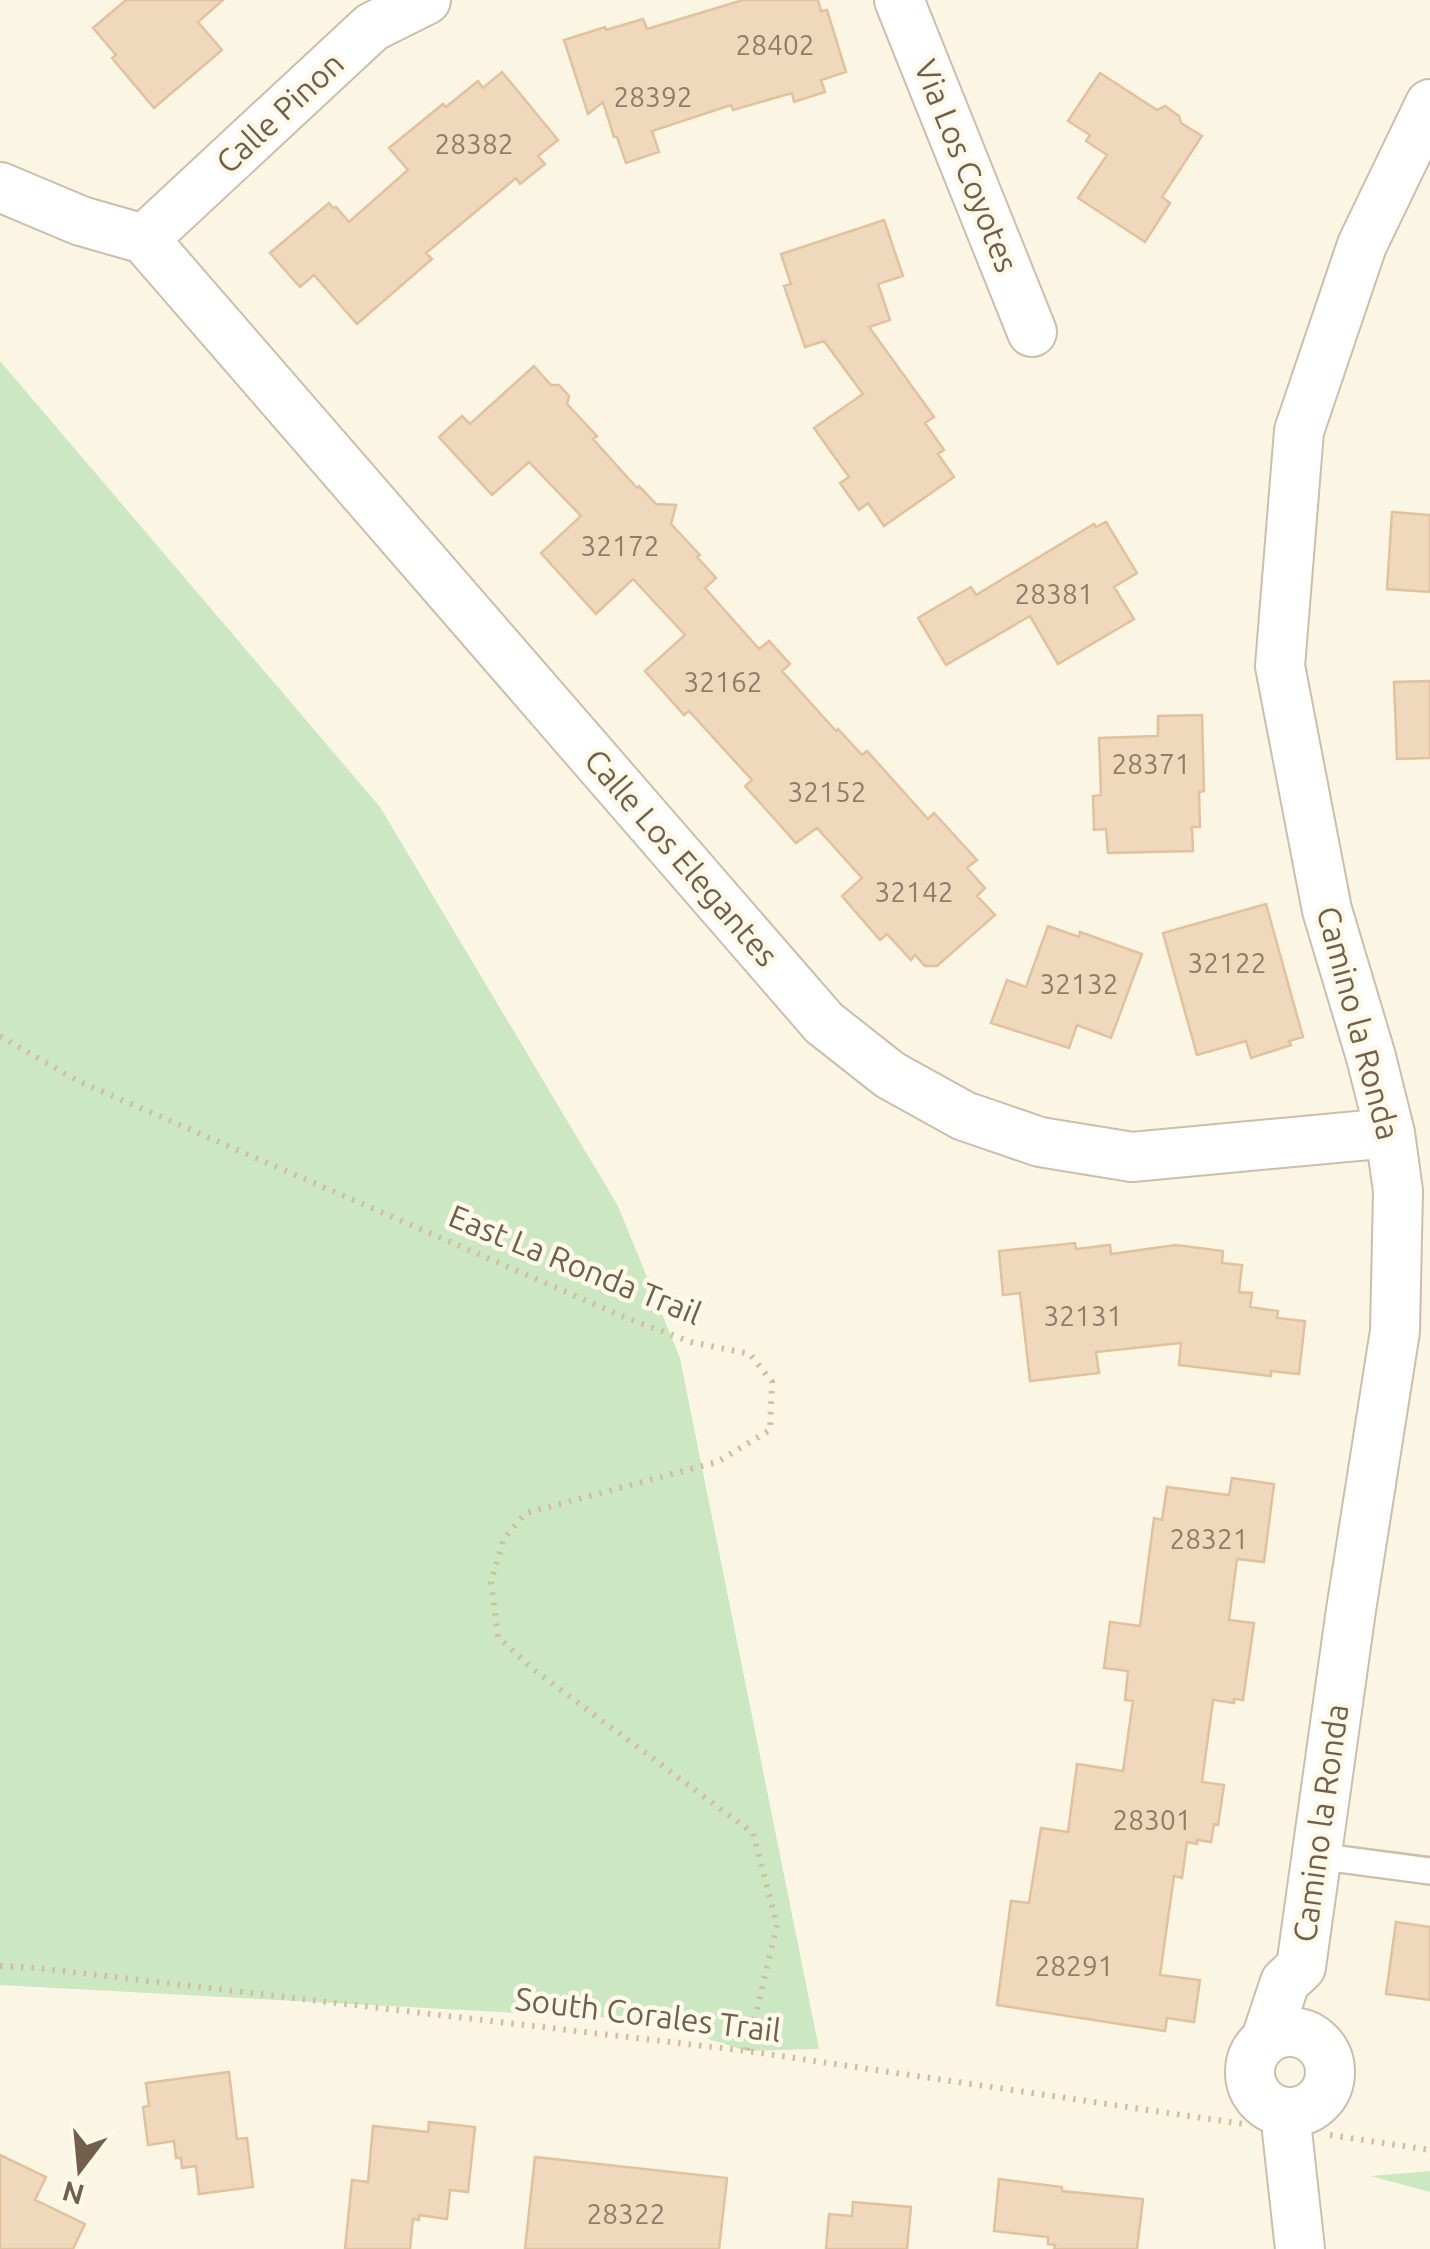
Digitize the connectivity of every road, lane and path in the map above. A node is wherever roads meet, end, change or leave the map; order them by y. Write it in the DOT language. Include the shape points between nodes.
graph roads {
  1 [pos="426,0"];
  2 [pos="899,0"];
  3 [pos="1430,104"];
  4 [pos="0,187"];
  5 [pos="144,239"];
  6 [pos="1032,332"];
  7 [pos="0,1036"];
  8 [pos="1390,1133"];
  9 [pos="1316,1856"];
  10 [pos="1430,1871"];
  11 [pos="0,1964"];
  12 [pos="1302,1966"];
  13 [pos="1266,2039"];
  14 [pos="1314,2040"];
  15 [pos="747,2051"];
  16 [pos="1288,2122"];
  17 [pos="1430,2150"];
  18 [pos="1300,2249"];
  1 -- 5 [label="street, Calle Pinon" via="372,27"];
  2 -- 6 [label="street, Via Los Coyotes"];
  3 -- 8 [label="street, Camino la Ronda" via="1362,245 1300,431 1280,666 1327,910"];
  4 -- 5 [label="street"];
  5 -- 8 [label="street, Calle Los Elegantes" via="824,1024 890,1076 964,1116 1025,1137 1132,1158"];
  7 -- 15 [label="path, East La Ronda Trail" via="78,1081 606,1309 691,1342 750,1354 772,1382 770,1430 717,1462 526,1513 504,1538 491,1582 498,1637 752,1833 777,1925"];
  8 -- 9 [label="street, Camino la Ronda" via="1398,1192 1395,1331"];
  9 -- 10 [label="lane"];
  9 -- 12 [label="street, Camino la Ronda"];
  11 -- 15 [label="path, South Corales Trail"];
  12 -- 13 [label="street, Camino la Ronda" via="1285,1982"];
  12 -- 14 [label="street, Camino la Ronda" via="1311,1981"];
  13 -- 14 [label="street" via="1290,2031"];
  13 -- 16 [label="street, Camino la Ronda" via="1251,2058 1250,2084"];
  14 -- 16 [label="street, Camino la Ronda" via="1329,2060 1328,2086"];
  15 -- 16 [label="path, South Corales Trail"];
  16 -- 17 [label="path, South Corales Trail"];
  16 -- 18 [label="street"];
}
